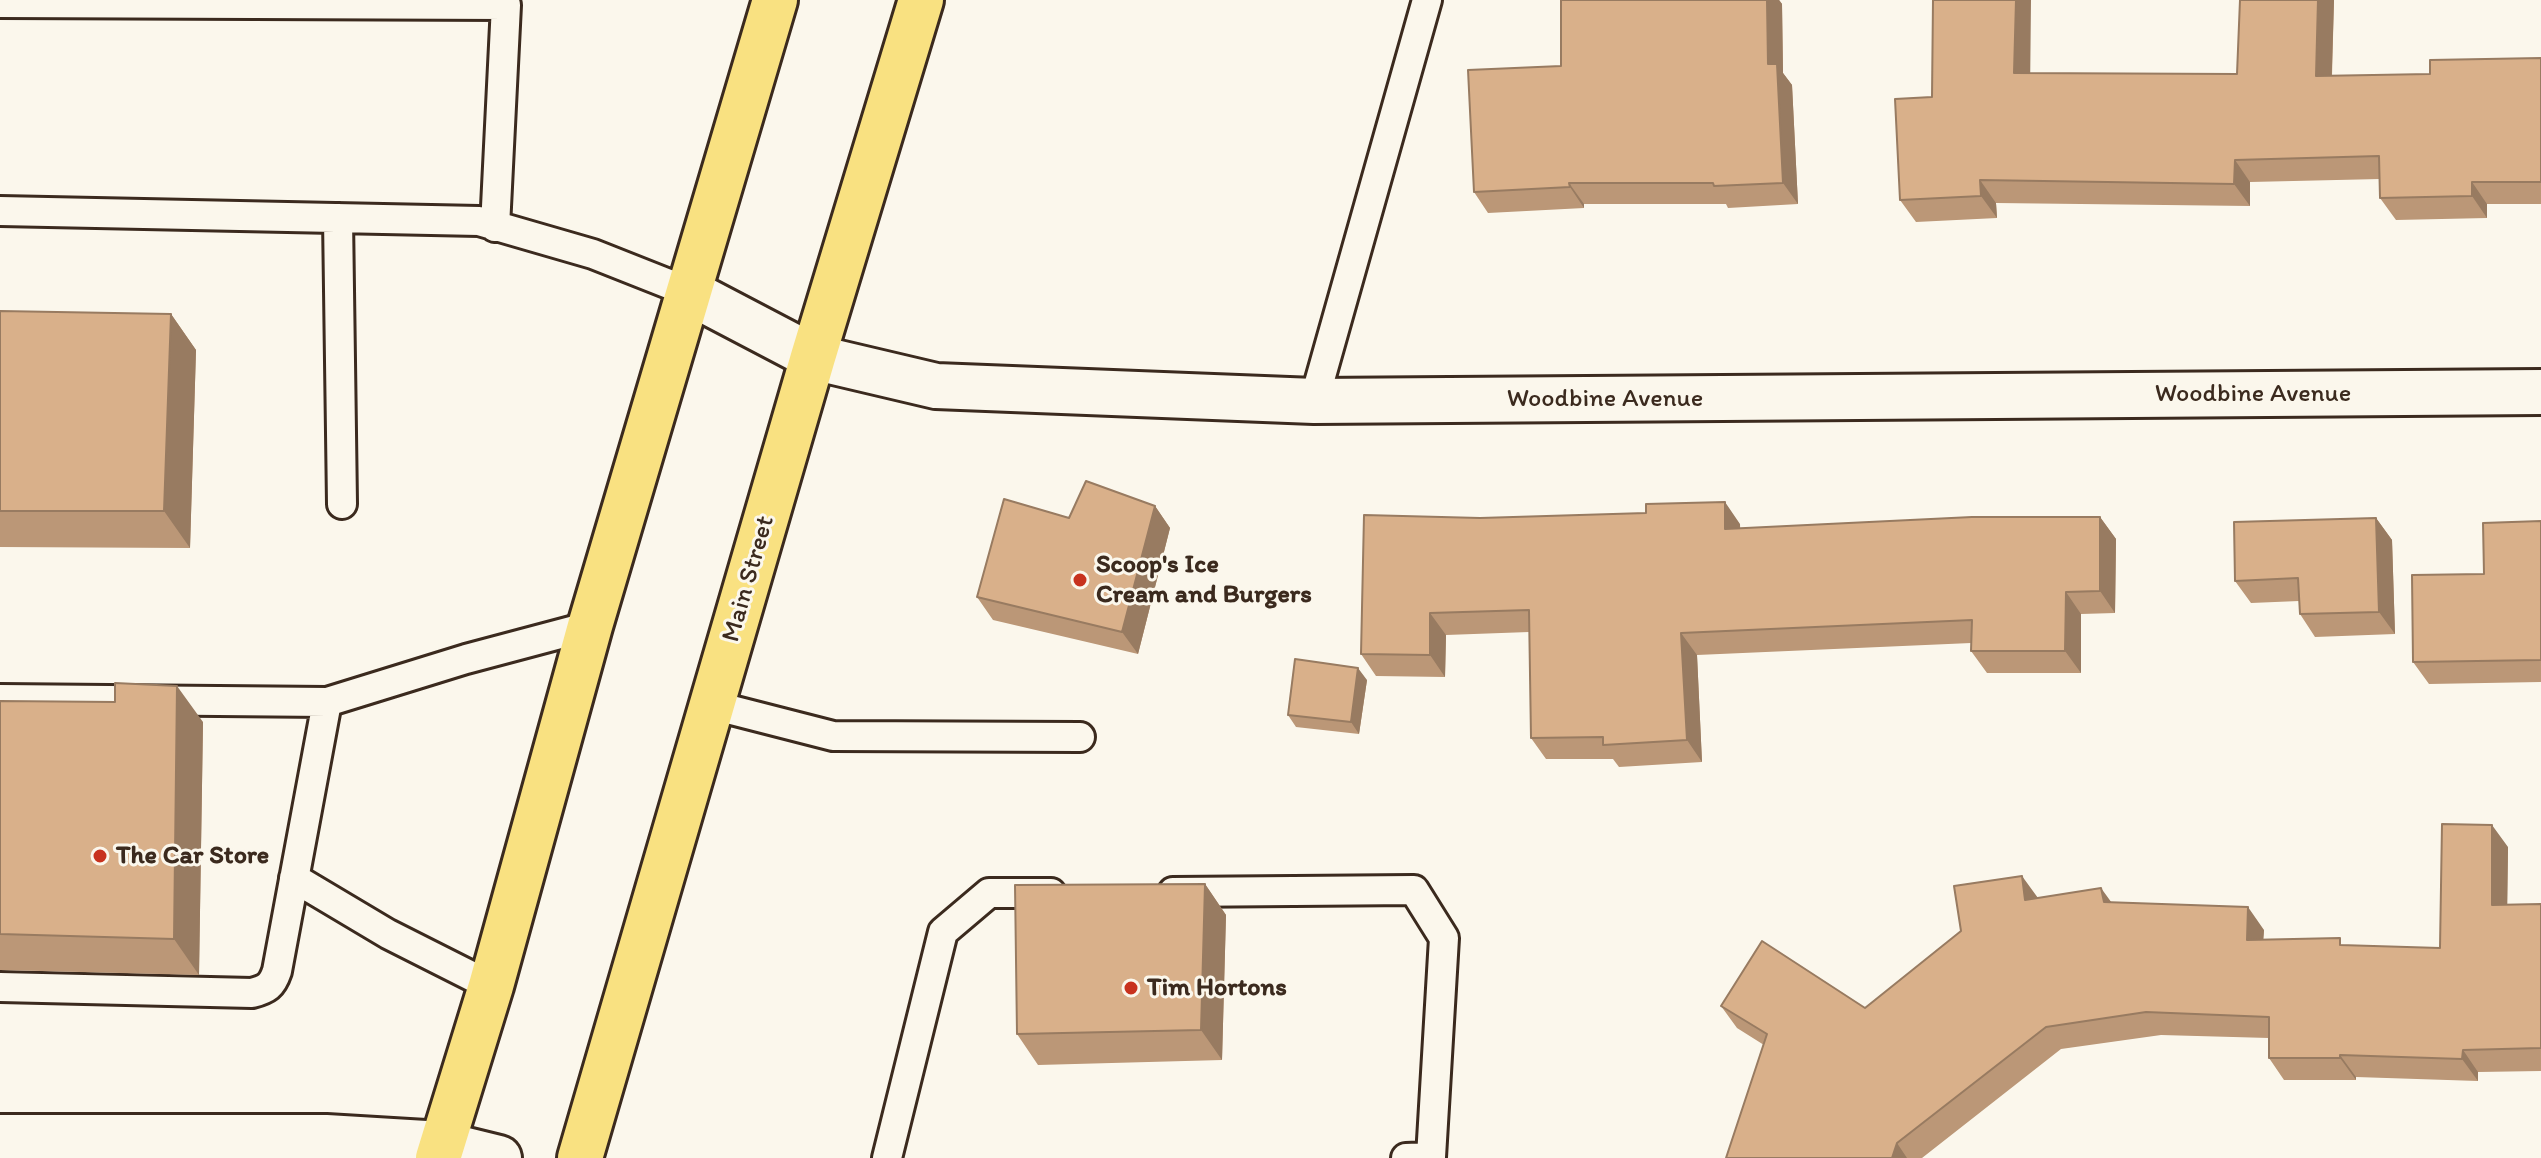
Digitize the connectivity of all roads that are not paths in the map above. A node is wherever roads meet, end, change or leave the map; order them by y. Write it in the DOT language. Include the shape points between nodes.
graph roads {
  1 [pos="775,0"];
  2 [pos="921,0"];
  3 [pos="1427,0"];
  4 [pos="0,3"];
  5 [pos="0,211"];
  6 [pos="338,218"];
  7 [pos="495,227"];
  8 [pos="689,292"];
  9 [pos="813,357"];
  10 [pos="2541,392"];
  11 [pos="1314,401"];
  12 [pos="342,504"];
  13 [pos="590,626"];
  14 [pos="0,699"];
  15 [pos="327,702"];
  16 [pos="712,705"];
  17 [pos="1080,737"];
  18 [pos="294,878"];
  19 [pos="1146,892"];
  20 [pos="1083,893"];
  21 [pos="491,986"];
  22 [pos="0,987"];
  23 [pos="0,1137"];
  24 [pos="440,1151"];
  25 [pos="1431,1157"];
  26 [pos="499,1158"];
  27 [pos="580,1158"];
  28 [pos="887,1158"];
  29 [pos="1406,1158"];
  1 -- 8 [label="main road"];
  2 -- 9 [label="main road, Main Street"];
  3 -- 11 [label="lane"];
  4 -- 7 [label="lane" via="506,5"];
  5 -- 6 [label="lane"];
  6 -- 7 [label="lane" via="479,221"];
  6 -- 12 [label="lane"];
  7 -- 8 [label="lane" via="593,254"];
  8 -- 9 [label="street, Woodbine Avenue"];
  8 -- 13 [label="main road"];
  9 -- 11 [label="street, Woodbine Avenue" via="936,386"];
  9 -- 16 [label="main road, Main Street"];
  10 -- 11 [label="street, Woodbine Avenue"];
  13 -- 15 [label="lane"];
  13 -- 21 [label="main road"];
  14 -- 15 [label="lane"];
  15 -- 18 [label="lane"];
  16 -- 17 [label="lane" via="833,736"];
  16 -- 27 [label="main road, Main Street"];
  18 -- 21 [label="lane"];
  18 -- 22 [label="lane" via="277,971 267,989 252,993"];
  19 -- 25 [label="lane" via="1414,890 1444,938"];
  20 -- 28 [label="lane" via="989,893 943,932"];
  21 -- 24 [label="main road"];
  23 -- 24 [label="street" via="326,1137"];
  24 -- 26 [label="street"];
  25 -- 29 [label="lane"];
}
